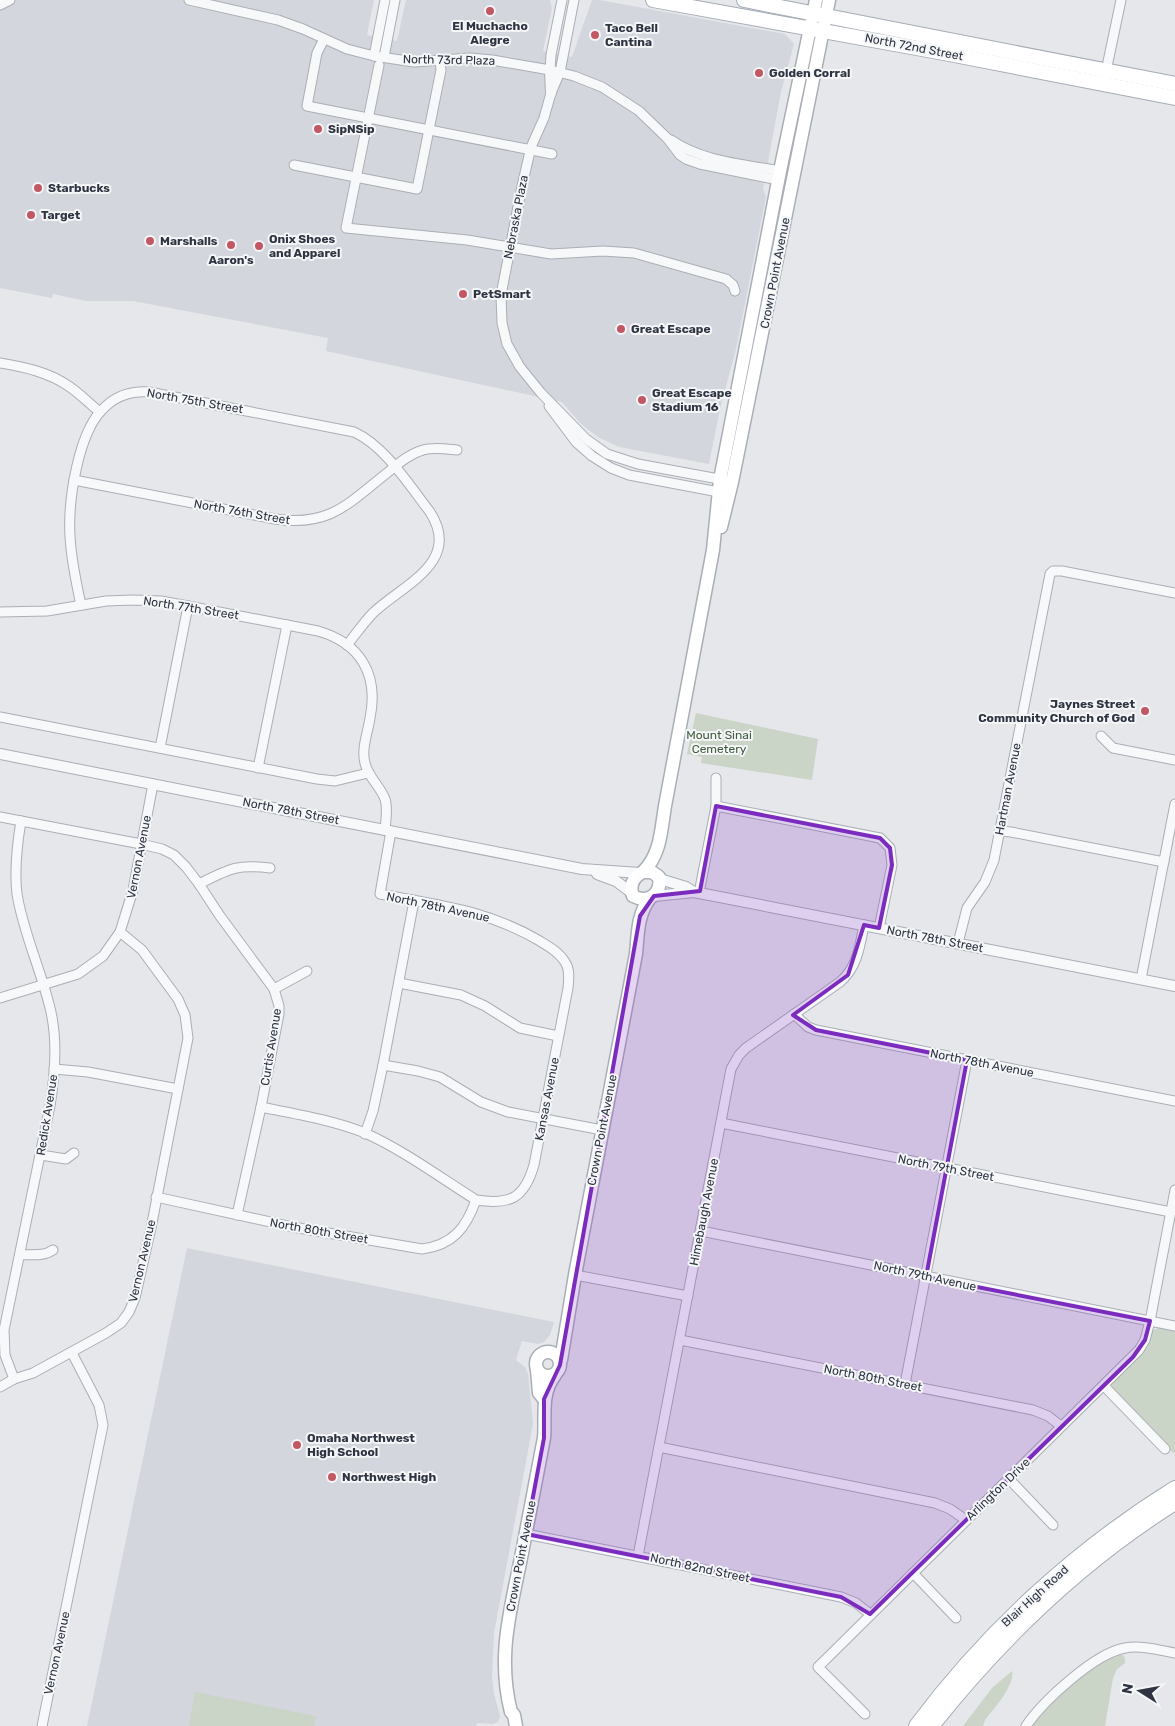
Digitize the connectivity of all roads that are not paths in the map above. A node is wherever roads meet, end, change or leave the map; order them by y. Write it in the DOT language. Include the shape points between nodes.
graph roads {
  1 [pos="10,0"];
  2 [pos="189,0"];
  3 [pos="385,0"];
  4 [pos="395,0"];
  5 [pos="562,0"];
  6 [pos="574,0"];
  7 [pos="653,0"];
  8 [pos="744,0"];
  9 [pos="829,0"];
  10 [pos="1121,0"];
  11 [pos="201,1"];
  12 [pos="215,2"];
  13 [pos="0,5"];
  14 [pos="817,18"];
  15 [pos="324,39"];
  16 [pos="374,56"];
  17 [pos="440,60"];
  18 [pos="381,61"];
  19 [pos="555,71"];
  20 [pos="1105,78"];
  21 [pos="1175,84"];
  22 [pos="551,94"];
  23 [pos="1175,98"];
  24 [pos="368,118"];
  25 [pos="429,130"];
  26 [pos="530,150"];
  27 [pos="552,154"];
  28 [pos="294,165"];
  29 [pos="779,175"];
  30 [pos="356,177"];
  31 [pos="511,248"];
  32 [pos="735,291"];
  33 [pos="0,362"];
  34 [pos="541,393"];
  35 [pos="100,412"];
  36 [pos="457,450"];
  37 [pos="607,454"];
  38 [pos="602,463"];
  39 [pos="394,467"];
  40 [pos="74,480"];
  41 [pos="725,487"];
  42 [pos="1175,593"];
  43 [pos="81,605"];
  44 [pos="188,606"];
  45 [pos="0,612"];
  46 [pos="288,625"];
  47 [pos="347,645"];
  48 [pos="0,717"];
  49 [pos="1101,736"];
  50 [pos="160,748"];
  51 [pos="0,754"];
  52 [pos="1175,760"];
  53 [pos="258,768"];
  54 [pos="368,773"];
  55 [pos="716,778"];
  56 [pos="153,784"];
  57 [pos="1175,804"];
  58 [pos="716,806"];
  59 [pos="0,817"];
  60 [pos="21,821"];
  61 [pos="388,830"];
  62 [pos="1000,831"];
  63 [pos="141,844"];
  64 [pos="659,847"];
  65 [pos="1164,862"];
  66 [pos="270,868"];
  67 [pos="582,870"];
  68 [pos="641,872"];
  69 [pos="660,878"];
  70 [pos="199,884"];
  71 [pos="697,892"];
  72 [pos="633,895"];
  73 [pos="652,897"];
  74 [pos="414,900"];
  75 [pos="864,925"];
  76 [pos="879,928"];
  77 [pos="637,929"];
  78 [pos="120,932"];
  79 [pos="958,943"];
  80 [pos="550,947"];
  81 [pos="307,971"];
  82 [pos="1141,979"];
  83 [pos="399,983"];
  84 [pos="43,985"];
  85 [pos="1175,986"];
  86 [pos="274,989"];
  87 [pos="0,998"];
  88 [pos="794,1014"];
  89 [pos="558,1036"];
  90 [pos="967,1060"];
  91 [pos="383,1064"];
  92 [pos="54,1069"];
  93 [pos="178,1089"];
  94 [pos="1175,1101"];
  95 [pos="261,1106"];
  96 [pos="543,1118"];
  97 [pos="722,1123"];
  98 [pos="602,1130"];
  99 [pos="365,1134"];
  100 [pos="74,1153"];
  101 [pos="40,1155"];
  102 [pos="947,1168"];
  103 [pos="1175,1190"];
  104 [pos="156,1197"];
  105 [pos="476,1200"];
  106 [pos="1171,1212"];
  107 [pos="237,1215"];
  108 [pos="701,1231"];
  109 [pos="53,1250"];
  110 [pos="20,1255"];
  111 [pos="575,1275"];
  112 [pos="926,1276"];
  113 [pos="688,1296"];
  114 [pos="1150,1322"];
  115 [pos="1175,1326"];
  116 [pos="564,1331"];
  117 [pos="680,1340"];
  118 [pos="548,1352"];
  119 [pos="72,1353"];
  120 [pos="560,1360"];
  121 [pos="537,1370"];
  122 [pos="555,1375"];
  123 [pos="14,1380"];
  124 [pos="905,1384"];
  125 [pos="1104,1386"];
  126 [pos="0,1387"];
  127 [pos="544,1399"];
  128 [pos="1061,1426"];
  129 [pos="659,1447"];
  130 [pos="1165,1449"];
  131 [pos="1009,1479"];
  132 [pos="1175,1488"];
  133 [pos="1175,1504"];
  134 [pos="966,1520"];
  135 [pos="1053,1525"];
  136 [pos="526,1534"];
  137 [pos="638,1556"];
  138 [pos="913,1574"];
  139 [pos="870,1614"];
  140 [pos="956,1618"];
  141 [pos="1175,1653"];
  142 [pos="511,1712"];
  143 [pos="865,1714"];
  144 [pos="42,1726"];
  145 [pos="508,1726"];
  146 [pos="516,1726"];
  147 [pos="916,1726"];
  148 [pos="932,1726"];
  149 [pos="1026,1726"];
  1 -- 13 [label="street"];
  2 -- 11 [label="street, North 73rd Plaza"];
  3 -- 16 [label="street"];
  4 -- 18 [label="street"];
  5 -- 19 [label="street, Nebraska Plaza" via="551,55"];
  6 -- 19 [label="street, Nebraska Plaza"];
  7 -- 14 [label="main road, North 72nd Street"];
  8 -- 14 [label="main road, North 72nd Street"];
  9 -- 14 [label="main road, Crown Point Avenue"];
  10 -- 20 [label="street"];
  11 -- 12 [label="street, North 73rd Plaza"];
  12 -- 15 [label="street, North 73rd Plaza" via="284,22"];
  14 -- 20 [label="main road, North 72nd Street"];
  14 -- 29 [label="main road, Crown Point Avenue"];
  14 -- 41 [label="main road, Crown Point Avenue"];
  15 -- 16 [label="street, North 73rd Plaza"];
  15 -- 24 [label="street" via="317,53 307,106"];
  16 -- 18 [label="street, North 73rd Plaza"];
  17 -- 18 [label="street, North 73rd Plaza"];
  17 -- 19 [label="street, North 73rd Plaza" via="486,59"];
  17 -- 25 [label="street"];
  18 -- 24 [label="street"];
  19 -- 22 [label="street, Nebraska Plaza"];
  19 -- 29 [label="street, North 73rd Plaza" via="589,81 614,93 679,146 700,155"];
  20 -- 21 [label="main road, North 72nd Street"];
  20 -- 23 [label="main road, North 72nd Street"];
  22 -- 26 [label="street, Nebraska Plaza"];
  24 -- 25 [label="street"];
  24 -- 30 [label="street"];
  25 -- 26 [label="street"];
  25 -- 30 [label="street" via="417,189"];
  26 -- 27 [label="street"];
  26 -- 31 [label="street, Nebraska Plaza"];
  28 -- 30 [label="street"];
  29 -- 41 [label="main road, Crown Point Avenue"];
  30 -- 31 [label="street" via="346,228 467,240"];
  31 -- 32 [label="street" via="551,254 634,253 726,279"];
  31 -- 34 [label="street, Nebraska Plaza" via="503,284 502,323 507,344 517,363"];
  33 -- 35 [label="street" via="29,368 59,380"];
  34 -- 37 [label="street" via="586,439"];
  34 -- 38 [label="street" via="576,442"];
  35 -- 39 [label="street, North 75th Street" via="122,395 149,392 354,432 374,443"];
  35 -- 40 [label="street" via="89,431"];
  36 -- 39 [label="street, North 76th Street" via="422,450"];
  37 -- 38 [label="street"];
  37 -- 41 [label="street"];
  38 -- 41 [label="street" via="629,475"];
  39 -- 40 [label="street, North 76th Street" via="338,511 314,520 292,522"];
  39 -- 47 [label="street, North 75th Street" via="437,523 439,550 426,571 375,612"];
  40 -- 43 [label="street" via="69,535"];
  41 -- 64 [label="main road, Crown Point Avenue"];
  42 -- 62 [label="street, Hartman Avenue" via="1062,571 1050,574"];
  43 -- 44 [label="street, North 77th Street" via="133,600"];
  43 -- 45 [label="street, North 77th Street" via="47,611"];
  44 -- 46 [label="street, North 77th Street"];
  44 -- 50 [label="street"];
  46 -- 47 [label="street, North 77th Street" via="330,635"];
  46 -- 53 [label="street"];
  47 -- 54 [label="street, North 77th Street" via="360,657 371,678 373,693 364,756"];
  48 -- 50 [label="street"];
  49 -- 52 [label="street" via="1113,748"];
  50 -- 53 [label="street"];
  51 -- 56 [label="street, North 78th Street"];
  53 -- 54 [label="street" via="327,781"];
  54 -- 61 [label="street" via="386,802"];
  55 -- 58 [label="street"];
  56 -- 61 [label="street, North 78th Street"];
  56 -- 63 [label="street, Vernon Avenue"];
  57 -- 65 [label="street"];
  58 -- 71 [label="street"];
  58 -- 76 [label="street" via="880,838 890,848 892,865"];
  59 -- 60 [label="street"];
  60 -- 63 [label="street"];
  60 -- 84 [label="street, Redick Avenue" via="15,870 17,894"];
  61 -- 67 [label="street, North 78th Street"];
  61 -- 74 [label="street, North 78th Avenue" via="380,894"];
  62 -- 65 [label="street"];
  62 -- 79 [label="street, Hartman Avenue" via="989,874 967,908"];
  63 -- 70 [label="street, Curtis Avenue" via="170,853"];
  63 -- 78 [label="street, Vernon Avenue" via="130,901"];
  64 -- 68 [label="main road, Crown Point Avenue" via="652,862"];
  64 -- 69 [label="main road, Crown Point Avenue" via="662,858"];
  65 -- 82 [label="street"];
  66 -- 70 [label="street" via="234,868"];
  67 -- 68 [label="street"];
  67 -- 72 [label="street" via="616,881"];
  68 -- 69 [label="main road" via="652,872"];
  68 -- 72 [label="main road" via="632,882"];
  69 -- 71 [label="street"];
  69 -- 73 [label="main road" via="660,887"];
  70 -- 86 [label="street, Curtis Avenue"];
  71 -- 73 [label="street"];
  71 -- 75 [label="street, North 78th Street"];
  72 -- 73 [label="main road" via="642,899"];
  72 -- 77 [label="main road, Crown Point Avenue"];
  73 -- 77 [label="main road, Crown Point Avenue" via="642,910"];
  74 -- 80 [label="street, North 78th Avenue" via="480,914 506,923"];
  74 -- 83 [label="street"];
  75 -- 76 [label="street, North 78th Street"];
  75 -- 88 [label="street, Himebaugh Avenue" via="848,975"];
  76 -- 79 [label="street, North 78th Street"];
  77 -- 98 [label="main road, Crown Point Avenue" via="636,954"];
  78 -- 84 [label="street" via="103,956 92,965 78,974"];
  78 -- 93 [label="street, Vernon Avenue" via="145,954 178,999 185,1015 188,1044"];
  79 -- 82 [label="street, North 78th Street"];
  80 -- 89 [label="street, Kansas Avenue" via="566,962 569,974"];
  81 -- 86 [label="street"];
  82 -- 85 [label="street, North 78th Street"];
  83 -- 89 [label="street" via="461,995 520,1028"];
  83 -- 91 [label="street"];
  84 -- 87 [label="street"];
  84 -- 92 [label="street, Redick Avenue" via="51,1009"];
  86 -- 95 [label="street, Curtis Avenue" via="279,1014"];
  88 -- 90 [label="street, North 78th Avenue" via="816,1030"];
  88 -- 97 [label="street, Himebaugh Avenue" via="739,1055 730,1073"];
  89 -- 96 [label="street, Kansas Avenue"];
  90 -- 94 [label="street, North 78th Avenue"];
  90 -- 102 [label="street"];
  91 -- 96 [label="street" via="433,1075 491,1106"];
  91 -- 99 [label="street"];
  92 -- 93 [label="street"];
  92 -- 101 [label="street, Redick Avenue"];
  93 -- 104 [label="street, Vernon Avenue"];
  95 -- 99 [label="street" via="323,1120"];
  95 -- 107 [label="street, Curtis Avenue"];
  96 -- 98 [label="street"];
  96 -- 105 [label="street, Kansas Avenue" via="534,1165 525,1187 510,1199"];
  97 -- 102 [label="street, North 79th Street"];
  97 -- 108 [label="street, Himebaugh Avenue"];
  98 -- 111 [label="main road, Crown Point Avenue"];
  99 -- 105 [label="street" via="388,1144"];
  100 -- 101 [label="street" via="66,1159"];
  101 -- 110 [label="street, Redick Avenue"];
  102 -- 106 [label="street, North 79th Street"];
  102 -- 112 [label="street"];
  103 -- 106 [label="street, Arlington Drive"];
  104 -- 107 [label="street, North 80th Street"];
  104 -- 119 [label="street, Vernon Avenue" via="137,1290 129,1312 106,1334"];
  105 -- 107 [label="street, North 80th Street" via="471,1215 448,1241 422,1249"];
  106 -- 114 [label="street, Arlington Drive"];
  108 -- 112 [label="street, North 79th Avenue"];
  108 -- 113 [label="street, Himebaugh Avenue"];
  109 -- 110 [label="street" via="47,1254"];
  110 -- 123 [label="street, Redick Avenue" via="4,1330 5,1355"];
  111 -- 113 [label="street"];
  111 -- 116 [label="main road, Crown Point Avenue"];
  112 -- 114 [label="street, North 79th Avenue"];
  112 -- 124 [label="street"];
  113 -- 117 [label="street, Himebaugh Avenue"];
  114 -- 115 [label="street"];
  114 -- 125 [label="street, Arlington Drive" via="1139,1350"];
  116 -- 118 [label="main road, Crown Point Avenue"];
  116 -- 120 [label="main road, Crown Point Avenue"];
  117 -- 124 [label="street, North 80th Street"];
  117 -- 129 [label="street, Himebaugh Avenue"];
  118 -- 120 [label="main road" via="558,1355"];
  118 -- 121 [label="main road" via="538,1358"];
  119 -- 123 [label="street"];
  119 -- 144 [label="street, Vernon Avenue" via="99,1405 103,1425"];
  120 -- 122 [label="main road" via="560,1368"];
  121 -- 122 [label="main road" via="544,1375"];
  121 -- 127 [label="main road, Crown Point Avenue" via="539,1393"];
  122 -- 127 [label="main road, Crown Point Avenue"];
  123 -- 126 [label="street"];
  124 -- 128 [label="street, North 80th Street" via="1033,1410"];
  125 -- 128 [label="street, Arlington Drive"];
  125 -- 130 [label="street"];
  127 -- 136 [label="main road, Crown Point Avenue" via="544,1438"];
  128 -- 131 [label="street, Arlington Drive"];
  129 -- 134 [label="street" via="935,1503"];
  129 -- 137 [label="street, Himebaugh Avenue"];
  131 -- 134 [label="street, Arlington Drive"];
  131 -- 135 [label="street"];
  132 -- 147 [label="main road, Blair High Road" via="1079,1557 1012,1616 964,1666"];
  133 -- 148 [label="main road, Blair High Road" via="1085,1568 1034,1612 1000,1646"];
  134 -- 138 [label="street, Arlington Drive"];
  136 -- 137 [label="street, North 82nd Street"];
  136 -- 142 [label="main road, Crown Point Avenue" via="504,1655 505,1685"];
  137 -- 139 [label="street, North 82nd Street" via="841,1597"];
  138 -- 139 [label="street, Arlington Drive"];
  138 -- 140 [label="street"];
  139 -- 143 [label="street, Arlington Drive" via="818,1667"];
  141 -- 149 [label="street" via="1140,1647 1121,1648 1108,1653 1056,1691"];
  142 -- 145 [label="main road, Crown Point Avenue"];
  142 -- 146 [label="main road, Crown Point Avenue"];
}
